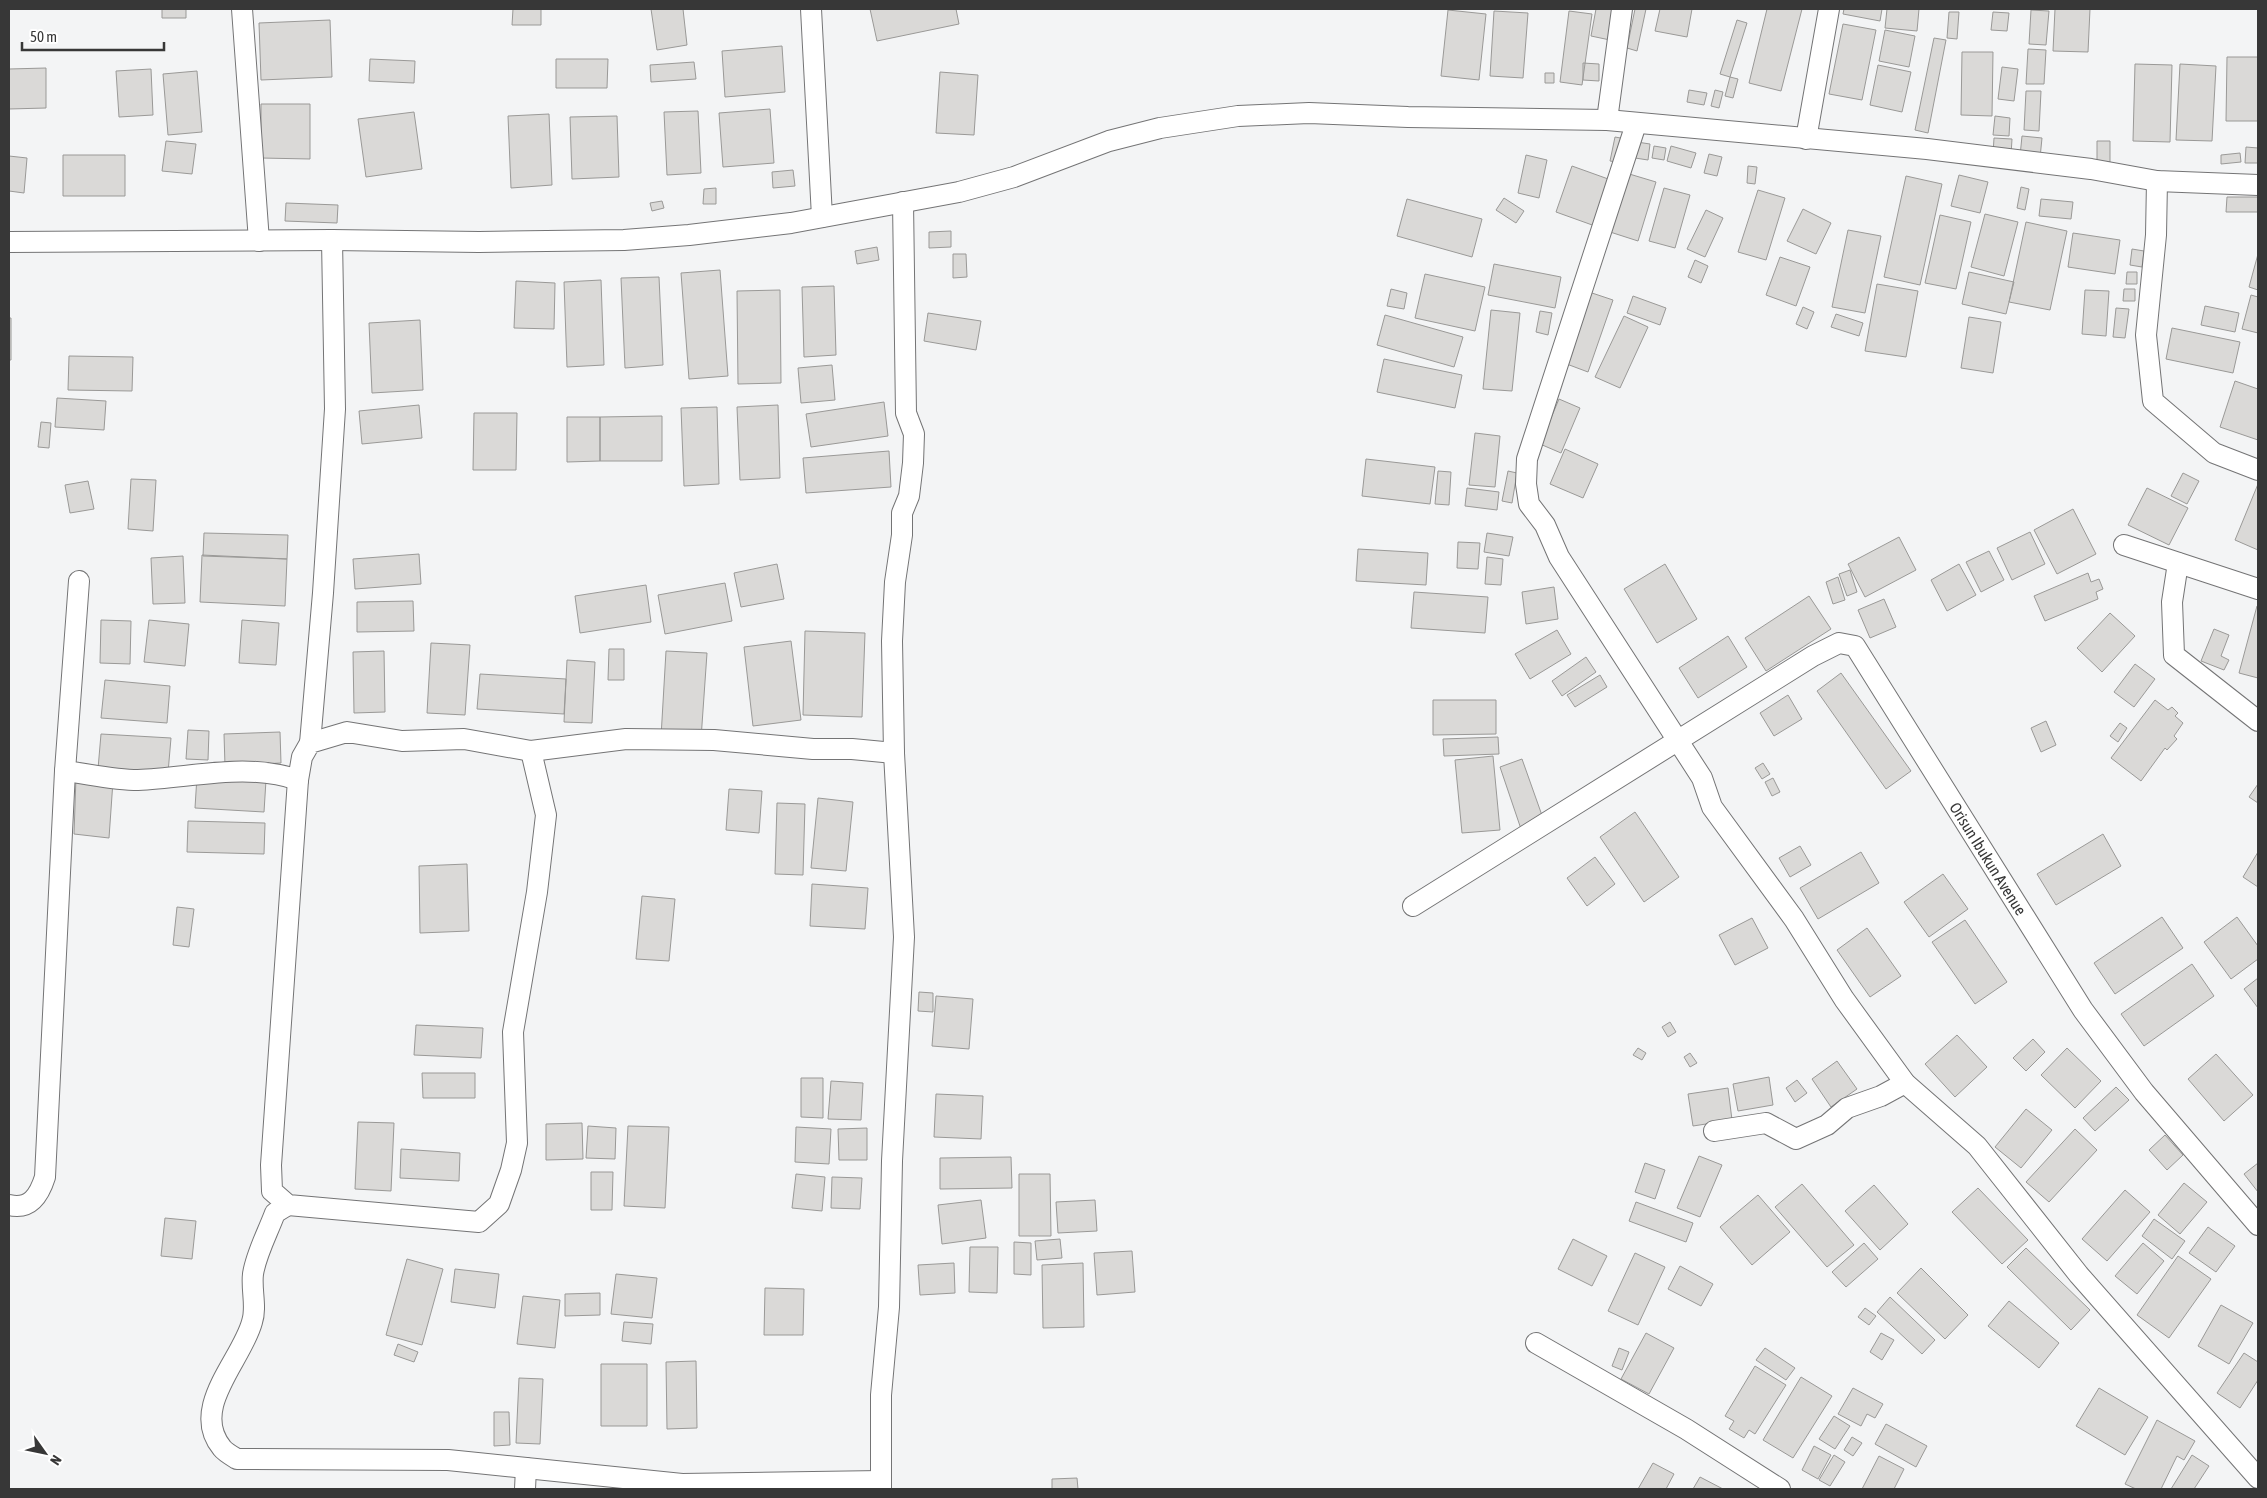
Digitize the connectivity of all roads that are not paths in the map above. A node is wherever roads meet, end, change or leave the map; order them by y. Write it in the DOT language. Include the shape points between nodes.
graph roads {
  1 [pos="242,9"];
  2 [pos="811,9"];
  3 [pos="1622,9"];
  4 [pos="1829,9"];
  5 [pos="1607,120"];
  6 [pos="1636,124"];
  7 [pos="1806,139"];
  8 [pos="2157,181"];
  9 [pos="2258,185"];
  10 [pos="903,202"];
  11 [pos="822,217"];
  12 [pos="332,240"];
  13 [pos="259,241"];
  14 [pos="9,242"];
  15 [pos="2258,470"];
  16 [pos="2124,546"];
  17 [pos="2178,563"];
  18 [pos="79,581"];
  19 [pos="2258,589"];
  20 [pos="2258,721"];
  21 [pos="1677,740"];
  22 [pos="310,743"];
  23 [pos="532,751"];
  24 [pos="894,753"];
  25 [pos="65,771"];
  26 [pos="298,780"];
  27 [pos="1413,906"];
  28 [pos="1905,1084"];
  29 [pos="1714,1132"];
  30 [pos="9,1205"];
  31 [pos="288,1205"];
  32 [pos="2258,1225"];
  33 [pos="1536,1343"];
  34 [pos="526,1468"];
  35 [pos="2258,1478"];
  36 [pos="881,1485"];
  37 [pos="525,1489"];
  38 [pos="1780,1489"];
  1 -- 13 [label="street"];
  2 -- 11 [label="street"];
  3 -- 5 [label="street"];
  4 -- 7 [label="street"];
  5 -- 6 [label="street"];
  5 -- 10 [label="street" via="1309,113 1238,116 1160,128 1110,141 1014,177 959,192"];
  6 -- 7 [label="street"];
  6 -- 21 [label="street" via="1527,459 1526,484 1529,504 1544,525 1559,557"];
  7 -- 8 [label="street" via="1986,156"];
  8 -- 9 [label="street"];
  8 -- 15 [label="street" via="2156,235 2146,335 2154,401 2214,453"];
  10 -- 11 [label="street"];
  10 -- 24 [label="street" via="906,413 914,434 909,496 902,513 895,582 892,641"];
  11 -- 12 [label="street" via="624,240"];
  12 -- 13 [label="street"];
  12 -- 22 [label="street" via="335,409"];
  13 -- 14 [label="street"];
  16 -- 17 [label="street"];
  17 -- 19 [label="street"];
  17 -- 20 [label="street" via="2172,602 2174,655"];
  18 -- 25 [label="street"];
  21 -- 27 [label="street"];
  21 -- 28 [label="street" via="1702,778 1712,807 1794,919 1844,999"];
  21 -- 32 [label="street, Orisun Ibukun Avenue" via="1812,656 1839,644 1855,646 2083,1010 2144,1092"];
  22 -- 23 [label="street" via="347,732 402,741 464,739"];
  22 -- 26 [label="street" via="302,757"];
  23 -- 24 [label="street" via="626,739 714,740"];
  23 -- 31 [label="street" via="546,816 537,892 513,1032 516,1143 499,1204 479,1222"];
  24 -- 36 [label="street" via="904,937 892,1162 889,1307 880,1394"];
  25 -- 26 [label="street" via="137,780 235,771 282,775"];
  25 -- 30 [label="street" via="44,1177 32,1202 18,1208"];
  26 -- 31 [label="street" via="271,1165 272,1191"];
  28 -- 29 [label="street" via="1847,1108 1827,1125 1796,1139 1766,1123"];
  28 -- 35 [label="street" via="1977,1146 2079,1275"];
  31 -- 34 [label="street" via="274,1213 253,1272 255,1312 250,1329 224,1376 215,1401 210,1426 222,1448 237,1459 448,1460"];
  33 -- 38 [label="street" via="1686,1429"];
  34 -- 36 [label="street" via="682,1484"];
  34 -- 37 [label="street"];
}
